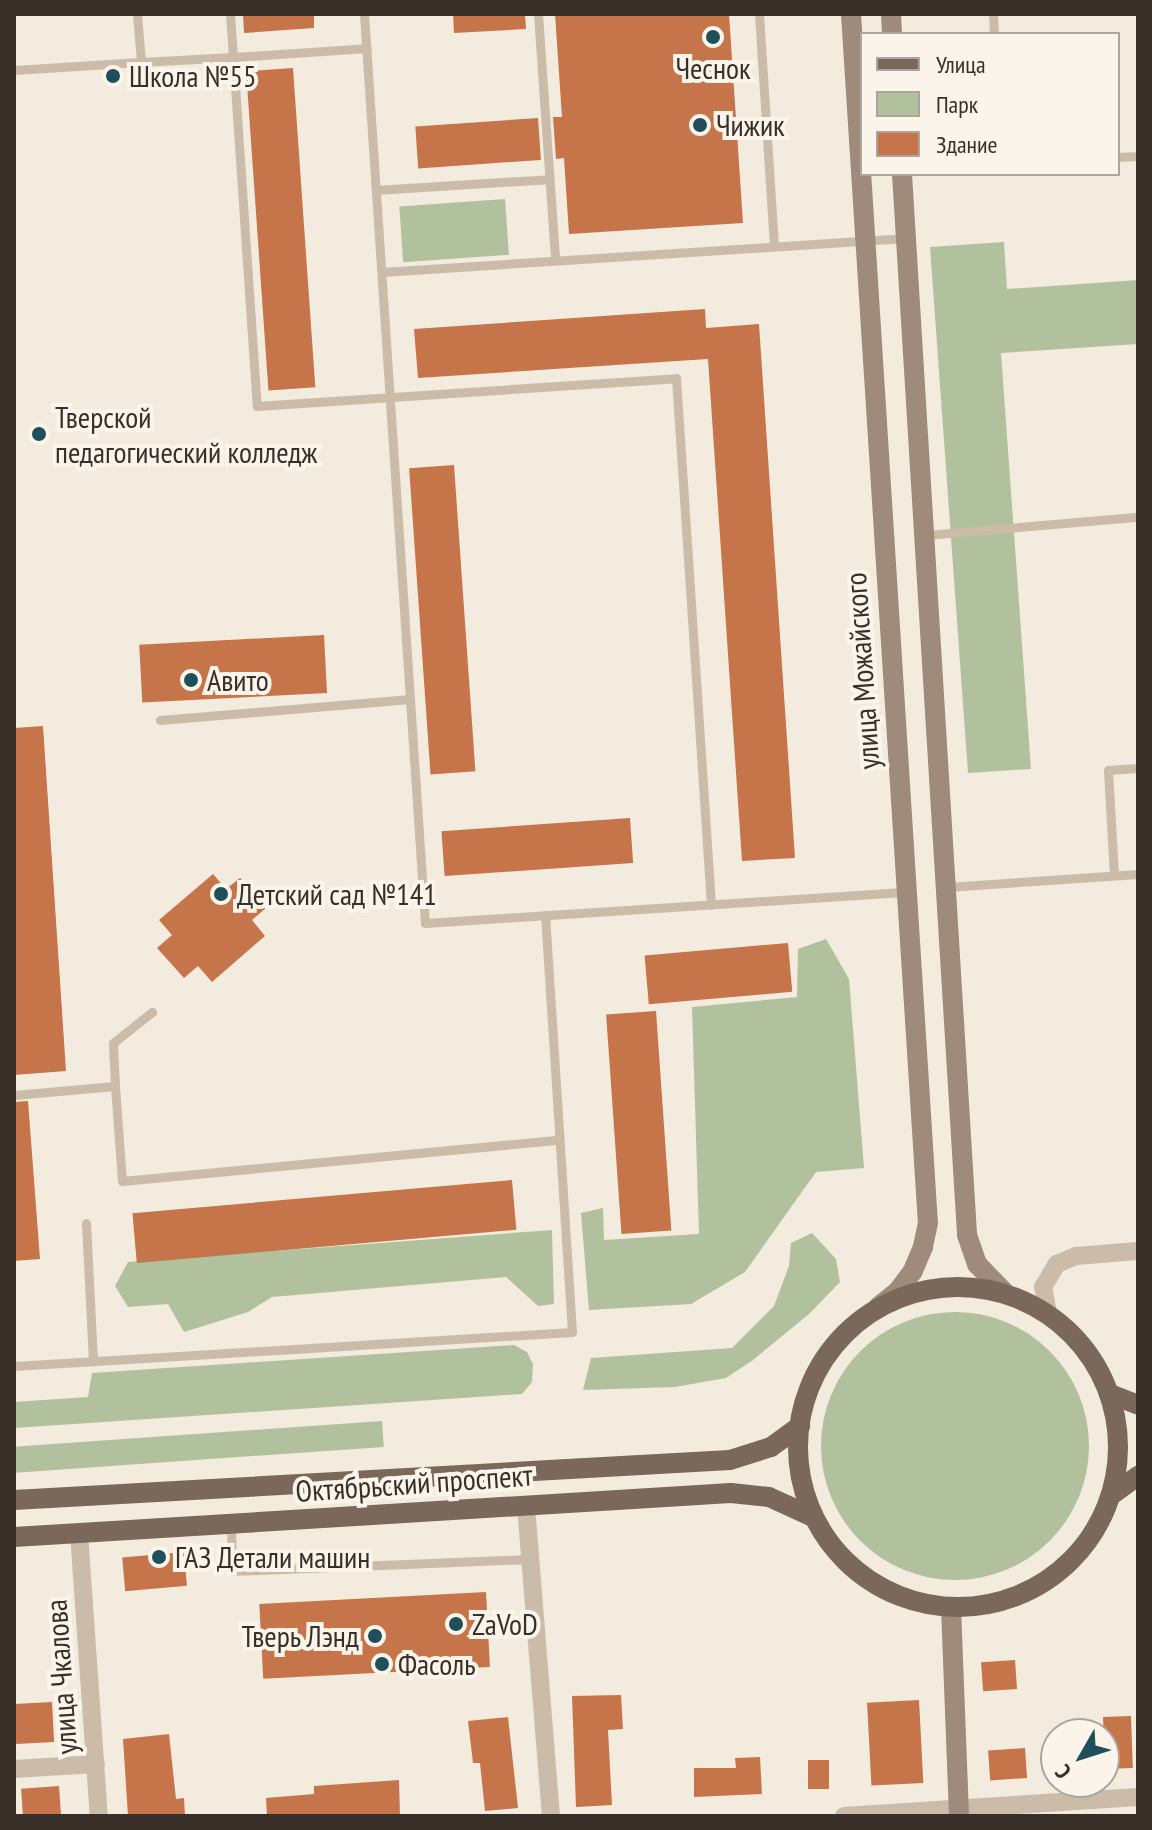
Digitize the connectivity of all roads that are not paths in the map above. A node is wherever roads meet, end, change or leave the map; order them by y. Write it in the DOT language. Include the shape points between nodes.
graph roads {
  1 [pos="137,14"];
  2 [pos="230,14"];
  3 [pos="364,14"];
  4 [pos="538,14"];
  5 [pos="759,14"];
  6 [pos="851,14"];
  7 [pos="367,48"];
  8 [pos="233,57"];
  9 [pos="141,62"];
  10 [pos="14,70"];
  11 [pos="860,159"];
  12 [pos="861,176"];
  13 [pos="902,176"];
  14 [pos="549,179"];
  15 [pos="376,190"];
  16 [pos="906,238"];
  17 [pos="865,240"];
  18 [pos="774,246"];
  19 [pos="555,260"];
  20 [pos="382,272"];
  21 [pos="390,397"];
  22 [pos="1138,517"];
  23 [pos="926,535"];
  24 [pos="410,699"];
  25 [pos="160,720"];
  26 [pos="1138,768"];
  27 [pos="1138,874"];
  28 [pos="1114,875"];
  29 [pos="944,888"];
  30 [pos="907,892"];
  31 [pos="711,905"];
  32 [pos="545,915"];
  33 [pos="152,1012"];
  34 [pos="115,1086"];
  35 [pos="14,1095"];
  36 [pos="559,1140"];
  37 [pos="86,1223"];
  38 [pos="1136,1252"];
  39 [pos="1004,1292"];
  40 [pos="878,1307"];
  41 [pos="1048,1314"];
  42 [pos="93,1361"];
  43 [pos="14,1366"];
  44 [pos="1110,1394"];
  45 [pos="1138,1405"];
  46 [pos="800,1426"];
  47 [pos="1138,1476"];
  48 [pos="1113,1494"];
  49 [pos="14,1500"];
  50 [pos="526,1506"];
  51 [pos="813,1517"];
  52 [pos="231,1524"];
  53 [pos="79,1533"];
  54 [pos="14,1537"];
  55 [pos="530,1559"];
  56 [pos="951,1607"];
  57 [pos="96,1764"];
  58 [pos="14,1769"];
  59 [pos="1138,1797"];
  60 [pos="959,1812"];
  61 [pos="99,1816"];
  62 [pos="551,1816"];
  63 [pos="844,1816"];
  1 -- 9 [label="lane"];
  2 -- 8 [label="lane"];
  3 -- 7 [label="lane"];
  4 -- 14 [label="lane"];
  5 -- 18 [label="lane"];
  6 -- 11 [label="main road, улица Можайского"];
  7 -- 8 [label="lane"];
  7 -- 15 [label="lane"];
  8 -- 9 [label="lane"];
  8 -- 21 [label="lane" via="257,406"];
  9 -- 10 [label="lane"];
  12 -- 17 [label="main road, улица Можайского"];
  13 -- 16 [label="main road"];
  14 -- 15 [label="lane"];
  14 -- 19 [label="lane"];
  15 -- 20 [label="lane"];
  16 -- 17 [label="lane"];
  16 -- 23 [label="main road"];
  17 -- 18 [label="lane"];
  17 -- 30 [label="main road, улица Можайского"];
  18 -- 19 [label="lane"];
  19 -- 20 [label="lane"];
  20 -- 21 [label="lane"];
  21 -- 24 [label="lane"];
  21 -- 31 [label="lane" via="676,378"];
  22 -- 23 [label="lane"];
  23 -- 29 [label="main road"];
  24 -- 25 [label="lane"];
  24 -- 32 [label="lane" via="425,923"];
  26 -- 28 [label="lane" via="1108,770"];
  27 -- 28 [label="lane"];
  28 -- 29 [label="lane"];
  29 -- 39 [label="main road" via="967,1235 977,1264"];
  30 -- 31 [label="lane"];
  30 -- 40 [label="main road, улица Можайского" via="928,1223 913,1271"];
  31 -- 32 [label="lane"];
  32 -- 36 [label="lane"];
  33 -- 34 [label="lane" via="113,1043"];
  34 -- 35 [label="lane"];
  34 -- 36 [label="lane" via="122,1181"];
  36 -- 42 [label="lane" via="572,1332"];
  37 -- 42 [label="lane"];
  38 -- 41 [label="street" via="1076,1256 1057,1264 1043,1287"];
  39 -- 40 [label="main road" via="940,1288"];
  39 -- 41 [label="main road"];
  40 -- 46 [label="main road" via="830,1351 807,1395"];
  41 -- 44 [label="main road" via="1085,1349"];
  42 -- 43 [label="lane"];
  44 -- 45 [label="main road"];
  44 -- 48 [label="main road" via="1118,1444"];
  46 -- 49 [label="main road, Октябрьский проспект" via="771,1447 730,1460"];
  46 -- 51 [label="main road" via="801,1479"];
  47 -- 48 [label="main road"];
  48 -- 56 [label="main road" via="1091,1538 1051,1578 999,1602"];
  50 -- 51 [label="main road, Октябрьский проспект" via="740,1493 778,1500"];
  50 -- 52 [label="main road, Октябрьский проспект"];
  50 -- 55 [label="street"];
  51 -- 56 [label="main road" via="834,1549 862,1575 913,1601"];
  52 -- 53 [label="main road, Октябрьский проспект"];
  52 -- 55 [label="lane" via="232,1571"];
  53 -- 54 [label="main road, Октябрьский проспект"];
  53 -- 57 [label="street, улица Чкалова"];
  55 -- 62 [label="street"];
  56 -- 60 [label="main road"];
  57 -- 58 [label="street"];
  57 -- 61 [label="street, улица Чкалова"];
  59 -- 60 [label="street"];
  60 -- 63 [label="street"];
}
